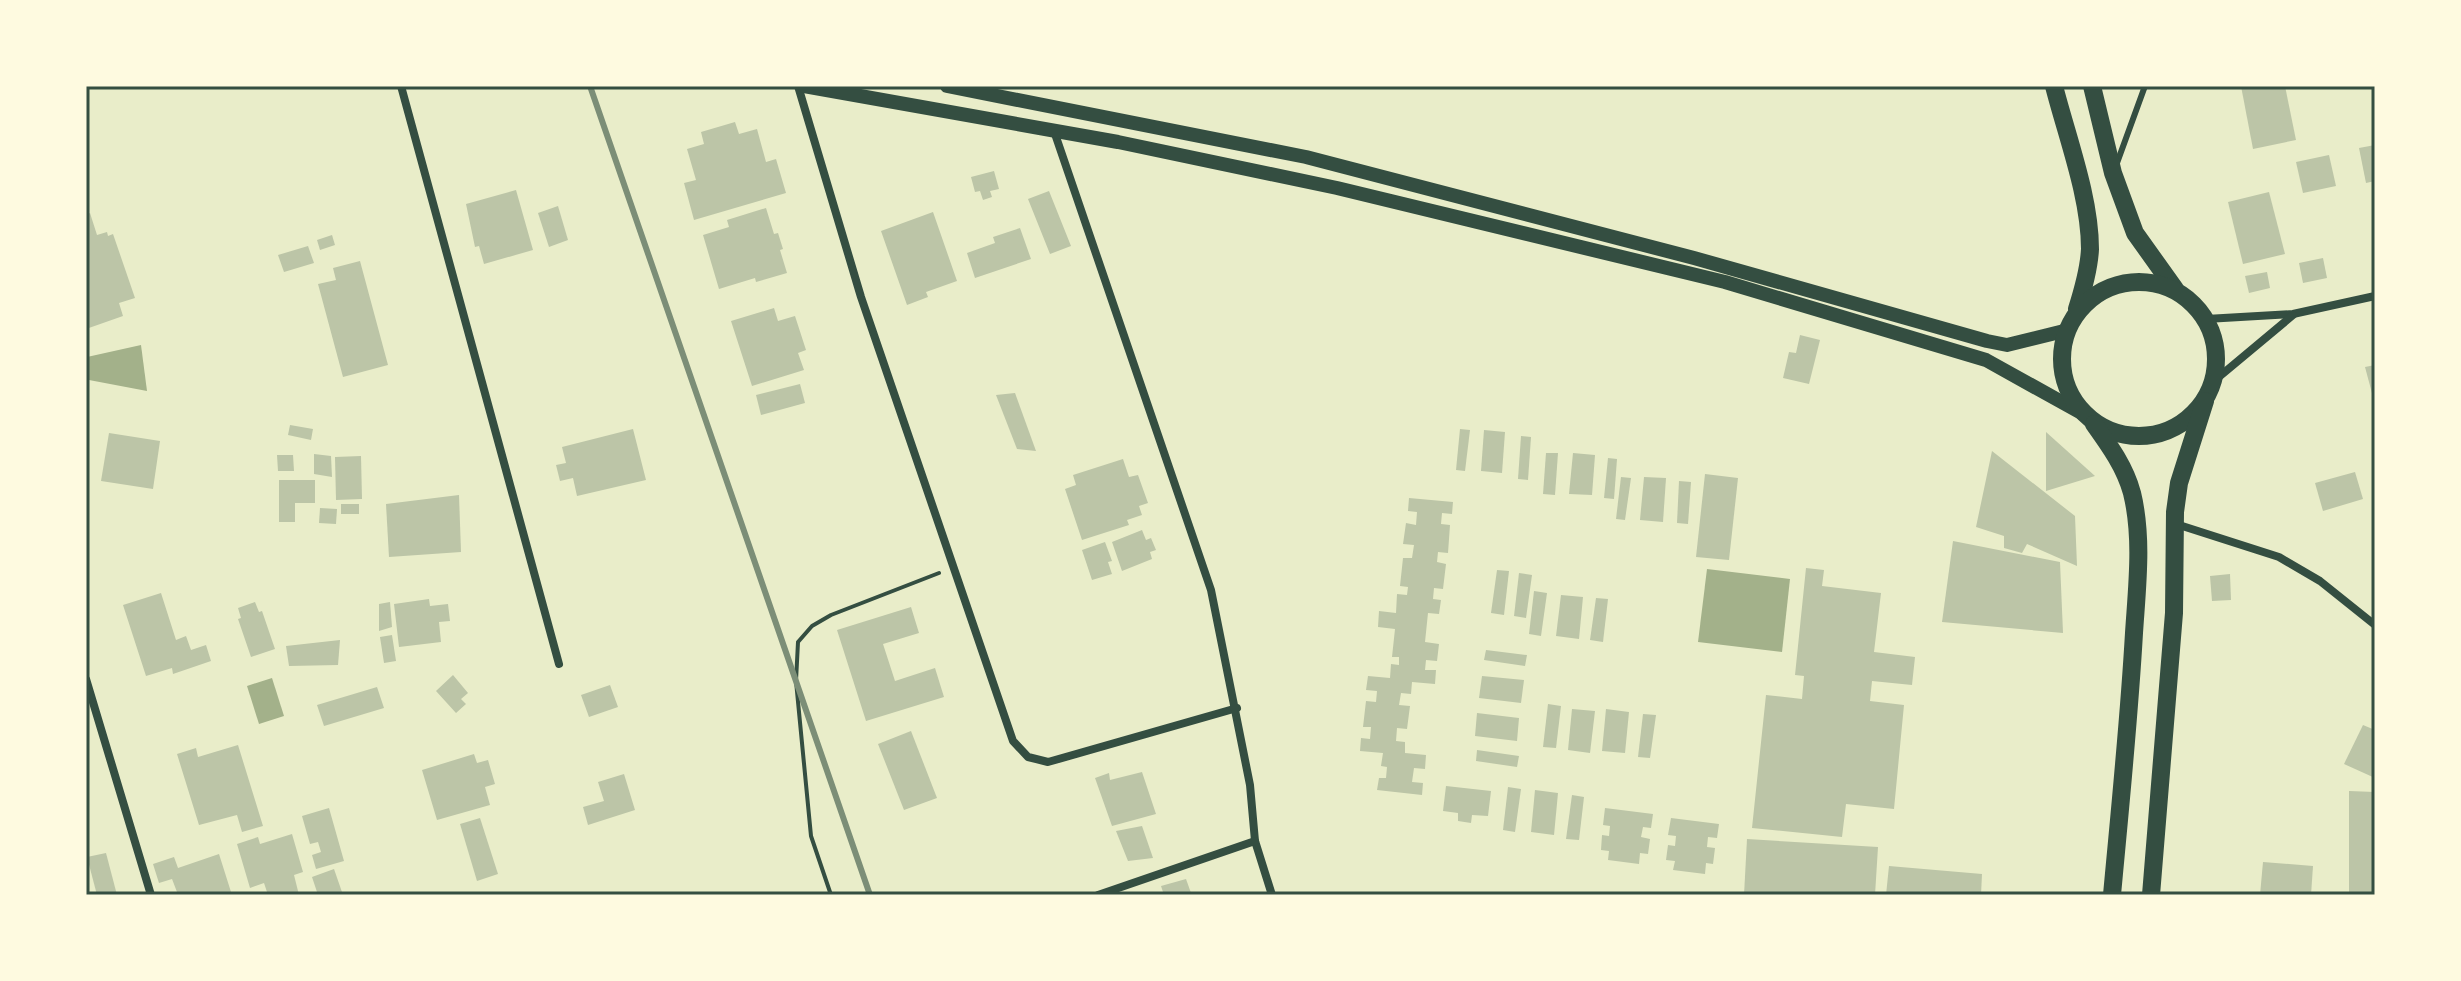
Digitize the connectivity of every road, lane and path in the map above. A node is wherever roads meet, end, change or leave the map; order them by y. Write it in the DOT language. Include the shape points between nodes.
graph roads {
  1 [pos="401,86"];
  2 [pos="798,86"];
  3 [pos="804,86"];
  4 [pos="947,86"];
  5 [pos="2054,86"];
  6 [pos="2092,86"];
  7 [pos="2145,86"];
  8 [pos="1053,130"];
  9 [pos="2113,173"];
  10 [pos="2175,289"];
  11 [pos="2375,296"];
  12 [pos="2293,314"];
  13 [pos="2206,319"];
  14 [pos="2071,322"];
  15 [pos="2214,381"];
  16 [pos="2205,401"];
  17 [pos="2089,418"];
  18 [pos="2176,524"];
  19 [pos="953,568"];
  20 [pos="2375,625"];
  21 [pos="559,664"];
  22 [pos="86,679"];
  23 [pos="1237,708"];
  24 [pos="1255,841"];
  25 [pos="151,895"];
  26 [pos="831,895"];
  27 [pos="1098,895"];
  28 [pos="1272,895"];
  29 [pos="2112,895"];
  30 [pos="2151,895"];
  1 -- 21 [label="street"];
  2 -- 19 [label="street" via="861,297"];
  3 -- 8 [label="street"];
  4 -- 14 [label="street" via="1306,157 1987,341 2007,345"];
  5 -- 14 [label="main road" via="2087,215 2090,250"];
  6 -- 9 [label="main road"];
  7 -- 9 [label="lane"];
  8 -- 17 [label="street" via="1337,188 1791,300 1986,360"];
  8 -- 23 [label="street" via="1211,590"];
  9 -- 10 [label="main road" via="2135,233"];
  10 -- 13 [label="main road"];
  10 -- 14 [label="main road" via="2148,281 2120,283 2095,294"];
  11 -- 12 [label="street"];
  12 -- 13 [label="street"];
  12 -- 15 [label="street"];
  13 -- 15 [label="main road" via="2215,339"];
  14 -- 17 [label="main road" via="2061,355 2064,377 2071,397"];
  15 -- 16 [label="main road"];
  16 -- 17 [label="main road" via="2166,433 2141,437 2115,433"];
  16 -- 18 [label="main road" via="2179,483"];
  17 -- 29 [label="main road" via="2117,456 2137,525 2130,704"];
  18 -- 20 [label="street" via="2279,557 2320,581"];
  18 -- 30 [label="main road"];
  19 -- 23 [label="street" via="1013,741 1028,757 1048,762"];
  19 -- 26 [label="path" via="831,615 798,642 796,681 811,836"];
  22 -- 25 [label="street"];
  23 -- 24 [label="street"];
  24 -- 27 [label="street"];
  24 -- 28 [label="street"];
}
